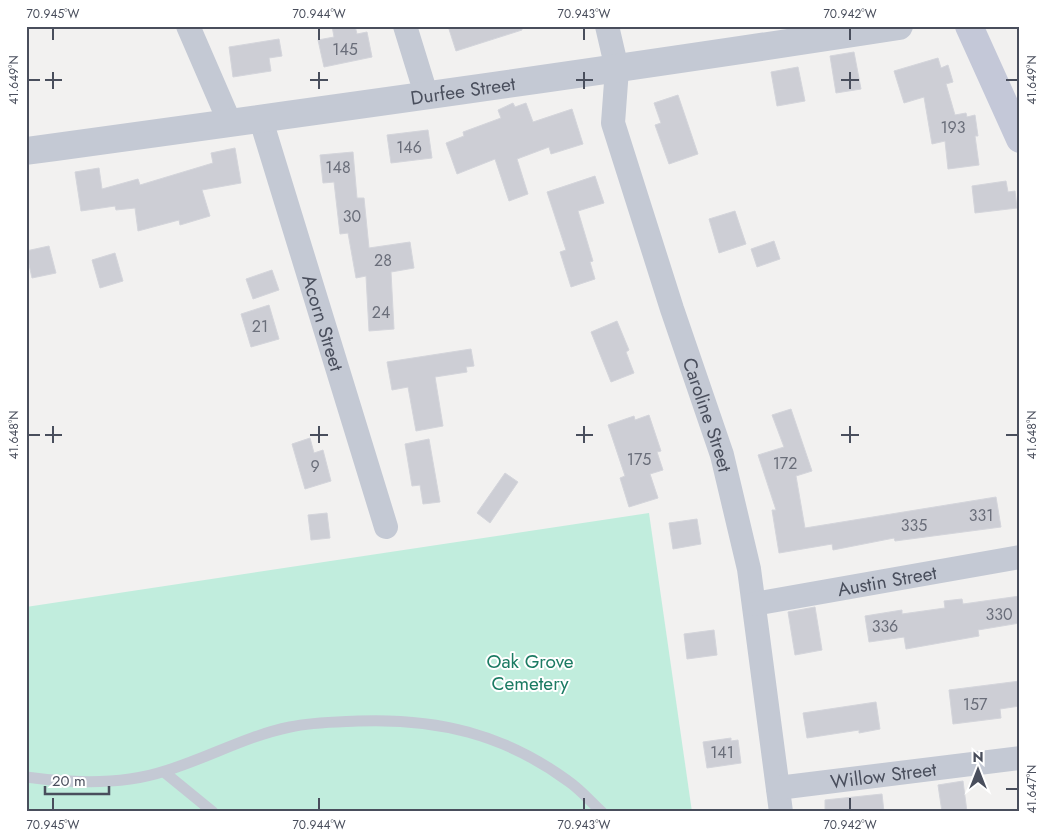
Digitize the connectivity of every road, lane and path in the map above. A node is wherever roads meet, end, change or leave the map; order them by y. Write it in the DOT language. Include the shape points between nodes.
graph roads {
  1 [pos="188,26"];
  2 [pos="405,26"];
  3 [pos="607,26"];
  4 [pos="899,26"];
  5 [pos="969,26"];
  6 [pos="617,69"];
  7 [pos="426,94"];
  8 [pos="261,120"];
  9 [pos="230,123"];
  10 [pos="1020,139"];
  11 [pos="26,151"];
  12 [pos="386,527"];
  13 [pos="1020,556"];
  14 [pos="754,604"];
  15 [pos="1020,758"];
  16 [pos="164,772"];
  17 [pos="26,777"];
  18 [pos="778,788"];
  19 [pos="213,812"];
  20 [pos="602,812"];
  21 [pos="782,812"];
  1 -- 9 [label="street"];
  2 -- 7 [label="street"];
  3 -- 6 [label="street, Caroline Street"];
  4 -- 6 [label="street, Durfee Street"];
  5 -- 10 [label="main road"];
  6 -- 7 [label="street, Durfee Street"];
  6 -- 14 [label="street, Caroline Street" via="613,123 727,470"];
  7 -- 8 [label="street, Durfee Street"];
  8 -- 9 [label="street, Durfee Street"];
  8 -- 12 [label="street, Acorn Street"];
  9 -- 11 [label="street, Durfee Street"];
  13 -- 14 [label="street, Austin Street"];
  14 -- 18 [label="street, Caroline Street"];
  15 -- 18 [label="street, Willow Street"];
  16 -- 17 [label="lane" via="106,781"];
  16 -- 19 [label="lane"];
  16 -- 20 [label="lane" via="232,744 290,727 332,722 417,721 458,728 539,762 570,782"];
  18 -- 21 [label="street, Caroline Street"];
}
